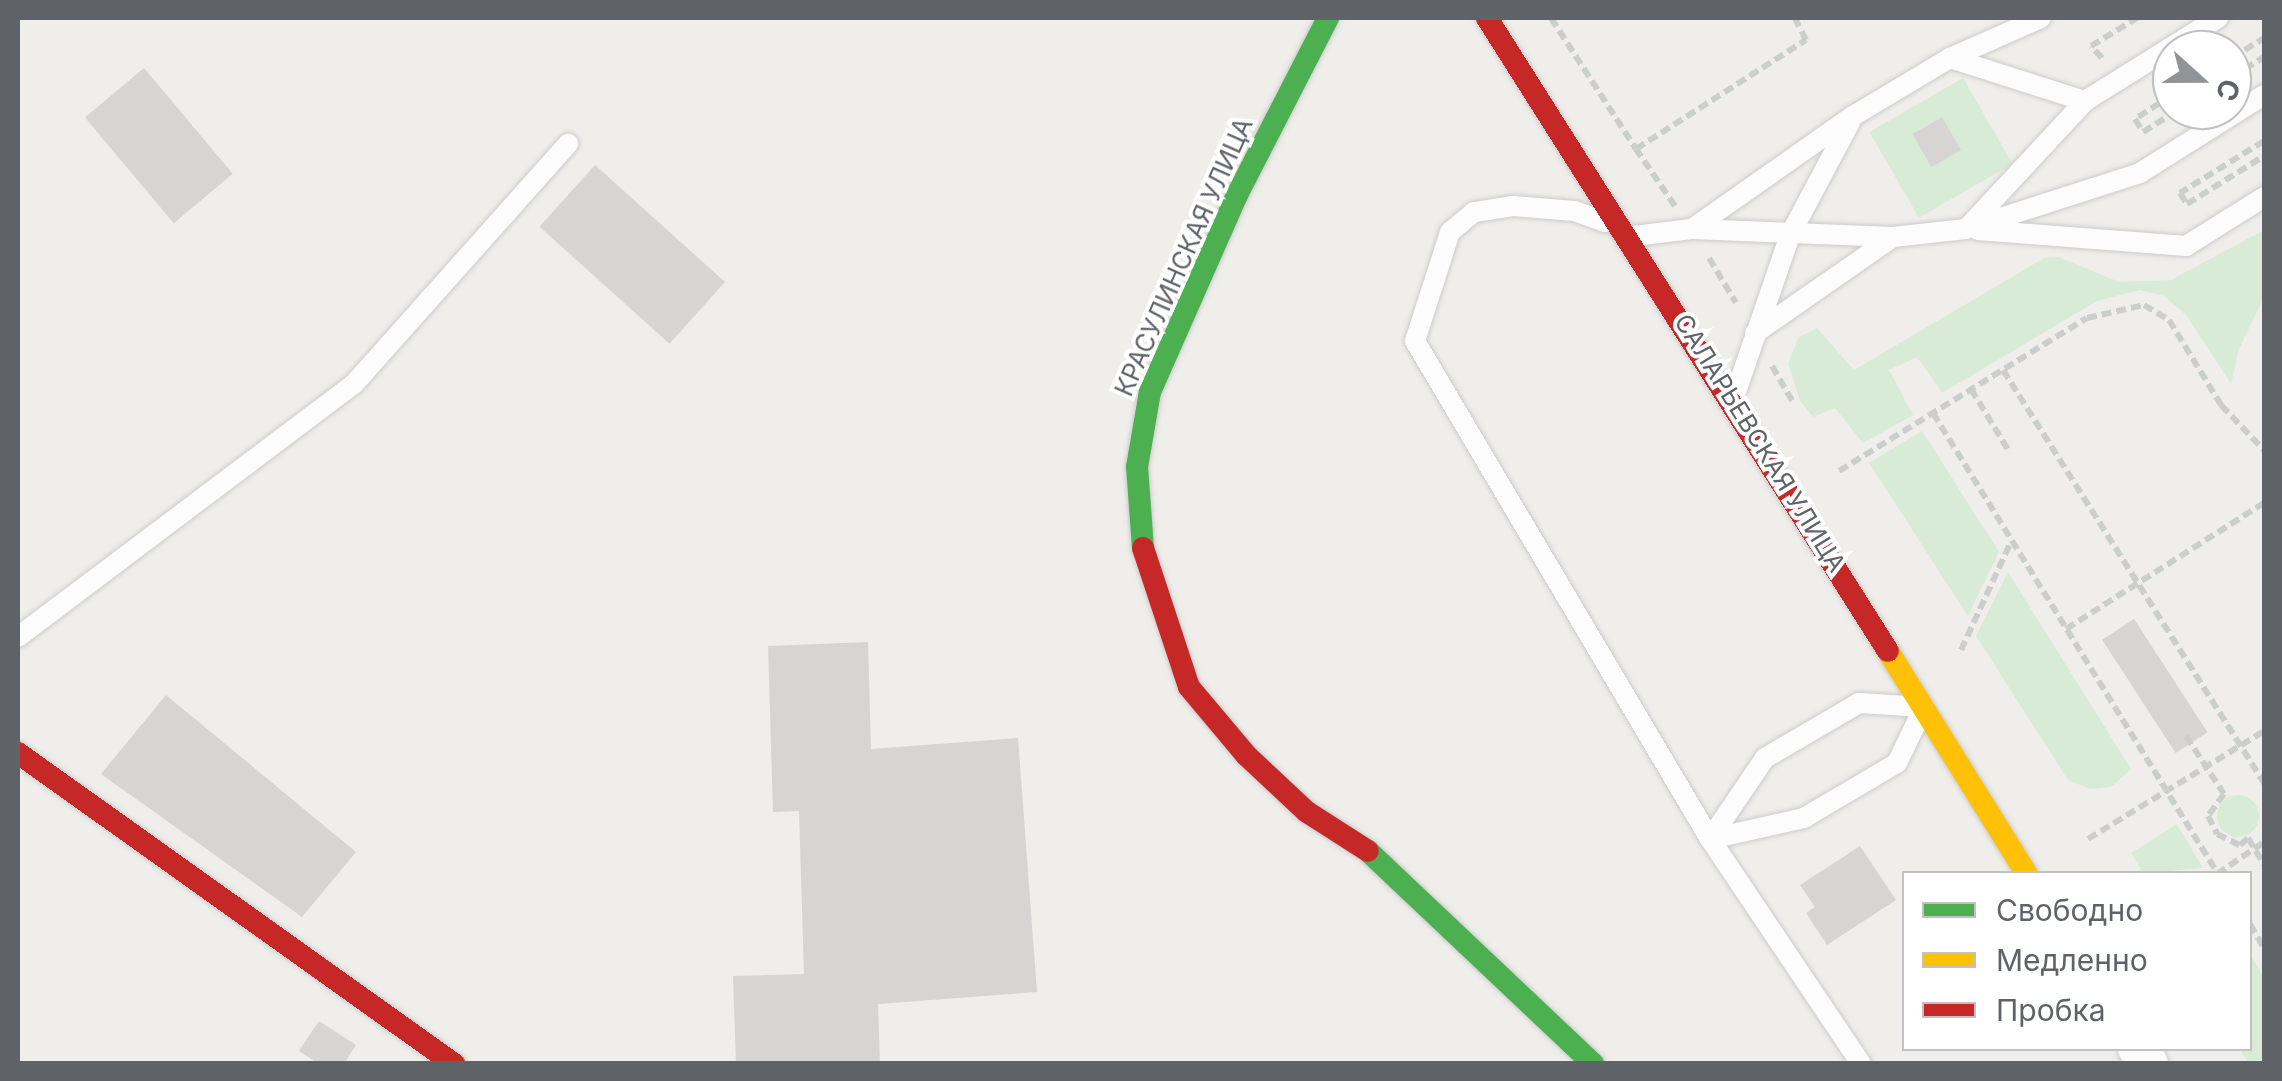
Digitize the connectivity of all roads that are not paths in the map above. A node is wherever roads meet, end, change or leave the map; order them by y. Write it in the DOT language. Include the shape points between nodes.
graph roads {
  1 [pos="1328,18"];
  2 [pos="1487,18"];
  3 [pos="2041,18"];
  4 [pos="2218,18"];
  5 [pos="1950,58"];
  6 [pos="2264,96"];
  7 [pos="2085,100"];
  8 [pos="1853,116"];
  9 [pos="568,144"];
  10 [pos="2264,197"];
  11 [pos="1692,229"];
  12 [pos="1966,229"];
  13 [pos="1629,233"];
  14 [pos="1790,235"];
  15 [pos="1894,238"];
  16 [pos="1755,334"];
  17 [pos="1734,400"];
  18 [pos="18,636"];
  19 [pos="1924,707"];
  20 [pos="18,754"];
  21 [pos="1710,839"];
  22 [pos="2025,871"];
  23 [pos="453,1063"];
  24 [pos="1593,1064"];
  25 [pos="1862,1064"];
  1 -- 24 [label="street, КРАСУЛИНСКАЯ УЛИЦА" via="1237,194 1150,392 1137,467 1141,541 1188,687 1246,755 1307,812 1388,863"];
  2 -- 13 [label="street, САЛАРЬЕВСКАЯ УЛИЦА"];
  3 -- 5 [label="lane"];
  4 -- 7 [label="lane"];
  5 -- 7 [label="lane"];
  5 -- 8 [label="lane"];
  6 -- 12 [label="lane" via="2140,173"];
  7 -- 12 [label="lane"];
  8 -- 11 [label="lane"];
  8 -- 14 [label="lane"];
  9 -- 18 [label="lane" via="354,384"];
  10 -- 12 [label="lane" via="2186,246"];
  11 -- 13 [label="lane"];
  11 -- 14 [label="lane"];
  12 -- 15 [label="lane"];
  13 -- 17 [label="street, САЛАРЬЕВСКАЯ УЛИЦА"];
  13 -- 21 [label="lane" via="1575,211 1513,206 1474,212 1450,232 1415,341"];
  14 -- 15 [label="lane"];
  14 -- 16 [label="lane"];
  15 -- 16 [label="lane"];
  16 -- 17 [label="lane"];
  17 -- 19 [label="street, САЛАРЬЕВСКАЯ УЛИЦА"];
  19 -- 21 [label="lane" via="1897,763 1804,818"];
  19 -- 21 [label="lane" via="1859,702 1765,758"];
  19 -- 22 [label="street, САЛАРЬЕВСКАЯ УЛИЦА"];
  20 -- 23 [label="street"];
  21 -- 25 [label="lane"];
}
